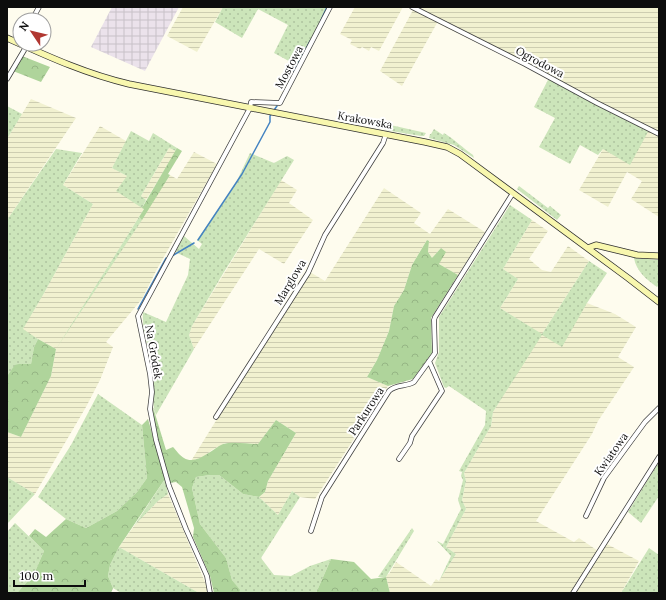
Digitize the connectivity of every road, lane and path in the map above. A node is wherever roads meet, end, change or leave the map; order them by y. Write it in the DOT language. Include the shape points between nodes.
graph roads {
  1 [pos="330,7"];
  2 [pos="412,7"];
  3 [pos="23,52"];
  4 [pos="37,52"];
  5 [pos="7,79"];
  6 [pos="250,108"];
  7 [pos="386,134"];
  8 [pos="659,134"];
  9 [pos="513,193"];
  10 [pos="588,248"];
  11 [pos="659,256"];
  12 [pos="659,302"];
  13 [pos="429,361"];
  14 [pos="659,408"];
  15 [pos="216,417"];
  16 [pos="659,457"];
  17 [pos="399,459"];
  18 [pos="586,516"];
  19 [pos="311,531"];
  20 [pos="210,593"];
  21 [pos="573,593"];
  1 -- 6 [label="street, Mostowa" via="280,104 251,102"];
  2 -- 8 [label="street, Ogrodowa"];
  3 -- 5 [label="street"];
  4 -- 6 [label="main road, Krakowska" via="109,79"];
  6 -- 7 [label="main road, Krakowska"];
  6 -- 20 [label="street, Na Gródek" via="138,316 150,374 150,409 156,440 168,486 207,576"];
  7 -- 9 [label="main road, Krakowska" via="454,150"];
  7 -- 15 [label="street, Marglowa" via="323,238 308,273"];
  9 -- 10 [label="main road, Krakowska"];
  9 -- 13 [label="street, Parkurowa" via="435,316 436,350"];
  10 -- 11 [label="main road" via="596,245 637,255"];
  10 -- 12 [label="main road, Krakowska"];
  13 -- 17 [label="street" via="442,391"];
  13 -- 19 [label="street, Parkurowa" via="412,384 394,387 389,391 322,497"];
  14 -- 18 [label="street, Kwiatowa" via="645,422 604,478"];
  16 -- 21 [label="street"];
}
